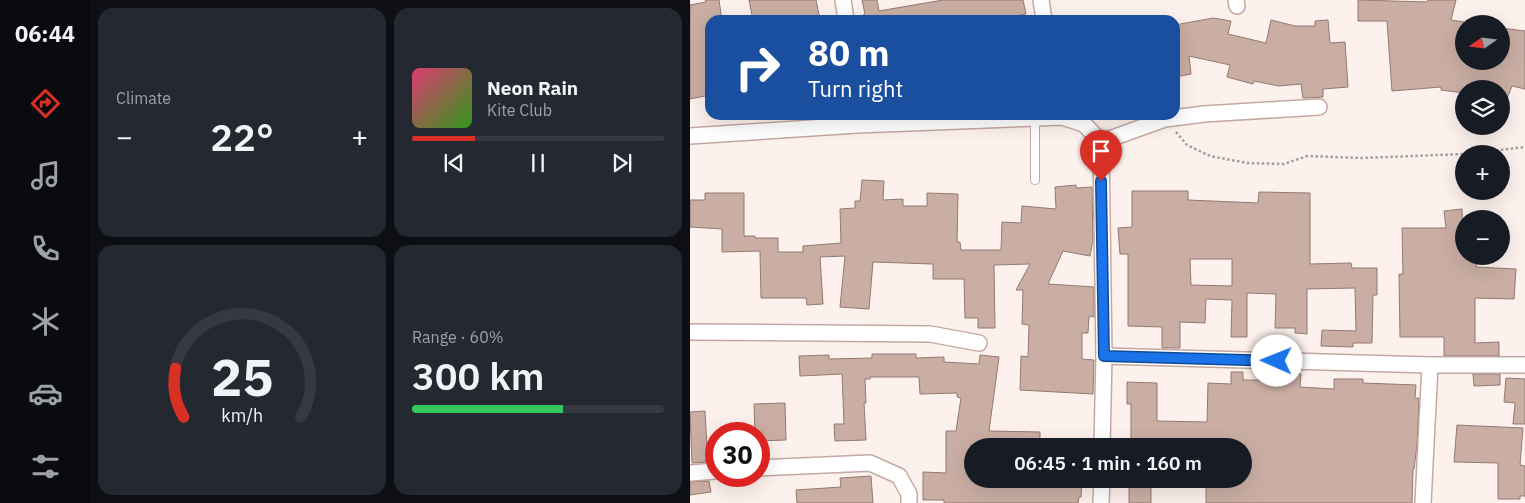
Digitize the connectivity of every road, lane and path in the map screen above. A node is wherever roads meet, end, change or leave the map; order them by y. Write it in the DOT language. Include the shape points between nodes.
graph roads {
  1 [pos="843,0"];
  2 [pos="1041,0"];
  3 [pos="845,15"];
  4 [pos="1043,15"];
  5 [pos="1319,107"];
  6 [pos="1180,117"];
  7 [pos="856,120"];
  8 [pos="1035,120"];
  9 [pos="1073,120"];
  10 [pos="1162,120"];
  11 [pos="1166,120"];
  12 [pos="690,136"];
  13 [pos="1101,142"];
  14 [pos="1525,147"];
  15 [pos="1510,149"];
  16 [pos="1455,154"];
  17 [pos="1035,180"];
  18 [pos="690,332"];
  19 [pos="979,343"];
  20 [pos="1104,356"];
  21 [pos="1430,365"];
  22 [pos="1525,365"];
  23 [pos="1102,438"];
  24 [pos="770,468"];
  25 [pos="705,472"];
  26 [pos="690,473"];
  27 [pos="1102,488"];
  28 [pos="909,503"];
  29 [pos="1101,503"];
  30 [pos="1423,503"];
  1 -- 3 [label="street"];
  2 -- 4 [label="street"];
  5 -- 6 [label="street"];
  7 -- 12 [label="street"];
  8 -- 17 [label="lane"];
  9 -- 13 [label="street" via="1084,124"];
  10 -- 13 [label="street"];
  11 -- 16 [label="path" via="1187,145 1210,156 1247,164 1284,164 1307,156 1362,158"];
  13 -- 20 [label="street"];
  14 -- 15 [label="path"];
  18 -- 19 [label="street" via="930,334"];
  20 -- 21 [label="street"];
  20 -- 23 [label="street"];
  21 -- 22 [label="street"];
  21 -- 30 [label="street"];
  24 -- 28 [label="street" via="870,463 899,476 909,494"];
  25 -- 26 [label="street"];
  27 -- 29 [label="street"];
}
